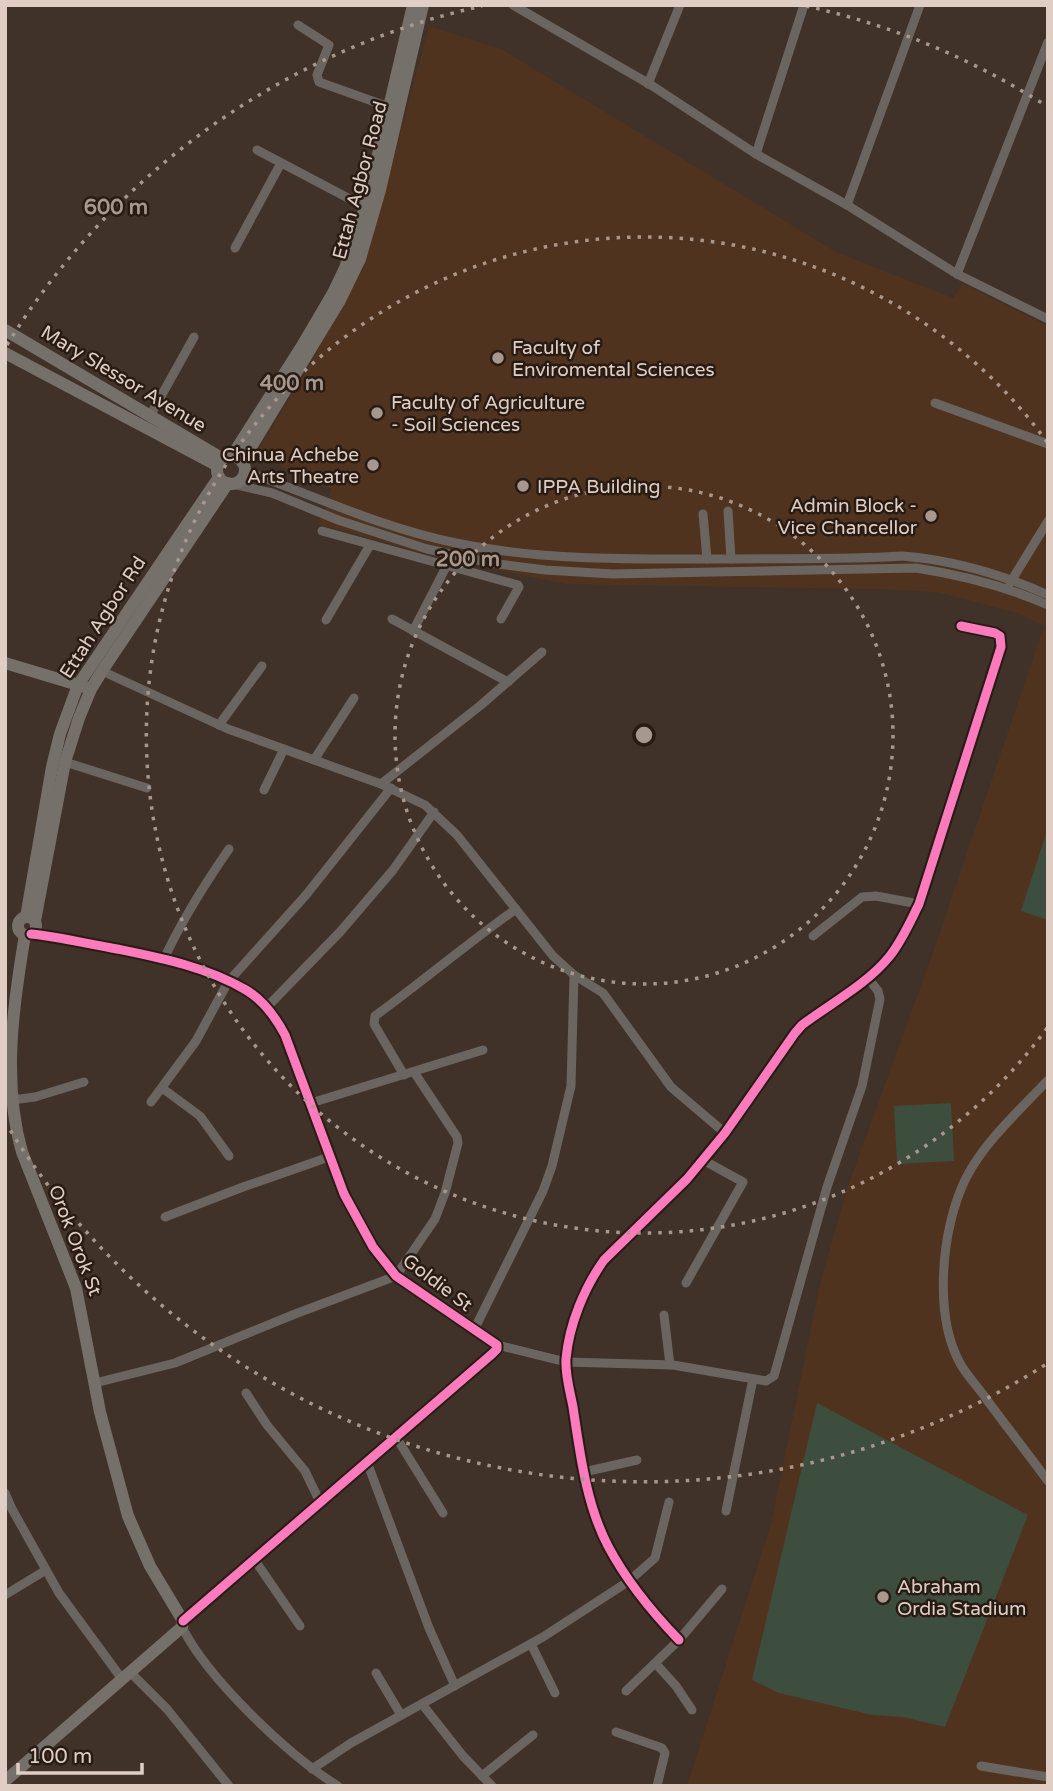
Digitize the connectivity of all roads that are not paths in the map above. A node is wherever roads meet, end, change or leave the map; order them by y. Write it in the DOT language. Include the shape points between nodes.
graph roads {
  1 [pos="413,5"];
  2 [pos="423,5"];
  3 [pos="513,5"];
  4 [pos="680,5"];
  5 [pos="804,5"];
  6 [pos="920,5"];
  7 [pos="298,25"];
  8 [pos="1048,41"];
  9 [pos="648,84"];
  10 [pos="389,107"];
  11 [pos="257,150"];
  12 [pos="756,155"];
  13 [pos="281,163"];
  14 [pos="847,205"];
  15 [pos="365,207"];
  16 [pos="234,248"];
  17 [pos="957,274"];
  18 [pos="1048,319"];
  19 [pos="5,330"];
  20 [pos="194,337"];
  21 [pos="5,353"];
  22 [pos="935,402"];
  23 [pos="150,416"];
  24 [pos="1048,444"];
  25 [pos="230,470"];
  26 [pos="728,510"];
  27 [pos="703,514"];
  28 [pos="1048,522"];
  29 [pos="322,531"];
  30 [pos="370,545"];
  31 [pos="707,559"];
  32 [pos="731,559"];
  33 [pos="446,566"];
  34 [pos="1010,583"];
  35 [pos="1048,595"];
  36 [pos="1048,605"];
  37 [pos="391,619"];
  38 [pos="501,619"];
  39 [pos="326,621"];
  40 [pos="961,626"];
  41 [pos="413,631"];
  42 [pos="542,652"];
  43 [pos="5,663"];
  44 [pos="262,666"];
  45 [pos="102,671"];
  46 [pos="508,682"];
  47 [pos="84,687"];
  48 [pos="354,698"];
  49 [pos="219,725"];
  50 [pos="284,749"];
  51 [pos="314,760"];
  52 [pos="65,762"];
  53 [pos="386,786"];
  54 [pos="147,788"];
  55 [pos="264,790"];
  56 [pos="434,812"];
  57 [pos="229,849"];
  58 [pos="919,904"];
  59 [pos="516,909"];
  60 [pos="5,925"];
  61 [pos="27,927"];
  62 [pos="5,931"];
  63 [pos="813,936"];
  64 [pos="164,959"];
  65 [pos="574,975"];
  66 [pos="868,978"];
  67 [pos="228,982"];
  68 [pos="266,1008"];
  69 [pos="9,1044"];
  70 [pos="483,1050"];
  71 [pos="414,1072"];
  72 [pos="404,1075"];
  73 [pos="1048,1080"];
  74 [pos="84,1082"];
  75 [pos="162,1088"];
  76 [pos="12,1100"];
  77 [pos="151,1102"];
  78 [pos="311,1103"];
  79 [pos="725,1133"];
  80 [pos="229,1156"];
  81 [pos="330,1157"];
  82 [pos="703,1160"];
  83 [pos="165,1217"];
  84 [pos="396,1276"];
  85 [pos="686,1283"];
  86 [pos="664,1315"];
  87 [pos="474,1330"];
  88 [pos="497,1345"];
  89 [pos="566,1362"];
  90 [pos="670,1365"];
  91 [pos="753,1379"];
  92 [pos="95,1383"];
  93 [pos="246,1394"];
  94 [pos="396,1437"];
  95 [pos="637,1460"];
  96 [pos="367,1462"];
  97 [pos="584,1472"];
  98 [pos="1048,1481"];
  99 [pos="5,1493"];
  100 [pos="320,1502"];
  101 [pos="668,1502"];
  102 [pos="726,1511"];
  103 [pos="443,1513"];
  104 [pos="254,1559"];
  105 [pos="46,1570"];
  106 [pos="629,1581"];
  107 [pos="722,1589"];
  108 [pos="5,1595"];
  109 [pos="183,1624"];
  110 [pos="300,1626"];
  111 [pos="679,1640"];
  112 [pos="531,1644"];
  113 [pos="656,1664"];
  114 [pos="376,1673"];
  115 [pos="126,1676"];
  116 [pos="455,1686"];
  117 [pos="626,1690"];
  118 [pos="555,1693"];
  119 [pos="422,1704"];
  120 [pos="692,1710"];
  121 [pos="401,1715"];
  122 [pos="616,1732"];
  123 [pos="533,1735"];
  124 [pos="981,1766"];
  125 [pos="316,1772"];
  126 [pos="482,1776"];
  127 [pos="1046,1780"];
  128 [pos="5,1781"];
  129 [pos="229,1786"];
  130 [pos="315,1786"];
  131 [pos="338,1786"];
  132 [pos="492,1786"];
  133 [pos="657,1786"];
  1 -- 10 [label="main road, Ettah Agbor Road"];
  2 -- 25 [label="main road, Ettah Agbor Road" via="360,259 339,302"];
  3 -- 9 [label="street"];
  4 -- 9 [label="street"];
  5 -- 12 [label="street"];
  6 -- 14 [label="street"];
  7 -- 10 [label="street" via="329,45 317,75 319,82"];
  8 -- 17 [label="street"];
  9 -- 12 [label="street"];
  10 -- 15 [label="main road, Ettah Agbor Road"];
  11 -- 13 [label="street"];
  12 -- 14 [label="street"];
  13 -- 15 [label="street"];
  13 -- 16 [label="street"];
  14 -- 17 [label="street"];
  15 -- 25 [label="main road, Ettah Agbor Road" via="333,293"];
  17 -- 18 [label="street"];
  19 -- 23 [label="main road, Mary Slessor Avenue"];
  20 -- 23 [label="street"];
  21 -- 25 [label="main road, Mary Slessor Avenue"];
  22 -- 24 [label="street"];
  23 -- 25 [label="main road, Mary Slessor Avenue"];
  25 -- 31 [label="street" via="455,543 562,556"];
  25 -- 34 [label="street" via="272,494 391,538 491,563 613,574 916,568"];
  25 -- 45 [label="main road, Ettah Agbor Rd"];
  25 -- 47 [label="main road, Ettah Agbor Rd"];
  26 -- 32 [label="street"];
  27 -- 31 [label="street"];
  28 -- 34 [label="street"];
  29 -- 30 [label="street"];
  30 -- 33 [label="street"];
  30 -- 39 [label="street"];
  31 -- 32 [label="street"];
  32 -- 34 [label="street" via="912,557 960,564"];
  33 -- 38 [label="street" via="518,584"];
  33 -- 41 [label="street"];
  34 -- 35 [label="street"];
  34 -- 36 [label="street"];
  37 -- 41 [label="street"];
  40 -- 58 [label="street" via="995,633 1002,642"];
  41 -- 46 [label="street"];
  42 -- 46 [label="street"];
  43 -- 47 [label="main road"];
  44 -- 49 [label="street"];
  45 -- 47 [label="main road, Ettah Agbor Rd"];
  45 -- 49 [label="street"];
  46 -- 53 [label="street"];
  47 -- 52 [label="main road, Ettah Agbor Rd"];
  47 -- 61 [label="main road, Ettah Agbor Rd" via="60,734 52,767"];
  48 -- 51 [label="street"];
  49 -- 50 [label="street"];
  50 -- 51 [label="street"];
  50 -- 55 [label="street"];
  51 -- 53 [label="street"];
  52 -- 54 [label="street"];
  52 -- 61 [label="main road, Ettah Agbor Rd"];
  53 -- 56 [label="street"];
  53 -- 67 [label="street" via="306,895"];
  56 -- 59 [label="street"];
  56 -- 68 [label="street" via="340,932"];
  57 -- 64 [label="street" via="179,926"];
  58 -- 63 [label="street" via="862,897"];
  58 -- 66 [label="street" via="889,958"];
  59 -- 65 [label="street" via="553,957"];
  59 -- 72 [label="street" via="375,1016 374,1024"];
  60 -- 61 [label="main road, Goldie St"];
  61 -- 62 [label="main road"];
  61 -- 64 [label="main road, Goldie St"];
  61 -- 69 [label="main road, Orok Orok St"];
  64 -- 67 [label="main road, Goldie St"];
  65 -- 79 [label="street" via="603,993 671,1087"];
  65 -- 87 [label="street" via="570,1086 552,1166"];
  66 -- 79 [label="street" via="802,1025"];
  66 -- 91 [label="street" via="880,999 862,1086 827,1187 774,1376 765,1381"];
  67 -- 68 [label="main road, Goldie St"];
  67 -- 75 [label="street" via="196,1041"];
  68 -- 78 [label="main road, Goldie St" via="285,1035"];
  69 -- 76 [label="main road, Orok Orok St"];
  70 -- 71 [label="street"];
  71 -- 72 [label="street"];
  71 -- 84 [label="street" via="458,1143 435,1219"];
  72 -- 78 [label="street"];
  73 -- 98 [label="street" via="991,1142 967,1177 953,1209 943,1285 948,1327 961,1365"];
  74 -- 76 [label="street"];
  75 -- 77 [label="street"];
  75 -- 80 [label="street" via="200,1116"];
  76 -- 92 [label="main road, Orok Orok St" via="22,1152 76,1288"];
  78 -- 81 [label="main road, Goldie St"];
  79 -- 82 [label="street"];
  81 -- 83 [label="street"];
  81 -- 84 [label="main road, Goldie St" via="356,1220"];
  82 -- 85 [label="street" via="743,1182"];
  82 -- 89 [label="street" via="593,1276 575,1320"];
  84 -- 87 [label="main road, Goldie St"];
  84 -- 92 [label="street" via="175,1363"];
  86 -- 90 [label="street"];
  87 -- 88 [label="main road, Goldie St"];
  88 -- 89 [label="street"];
  88 -- 94 [label="main road"];
  89 -- 90 [label="street"];
  89 -- 97 [label="street"];
  90 -- 91 [label="street"];
  91 -- 102 [label="street"];
  92 -- 109 [label="main road, Orok Orok St" via="128,1516"];
  93 -- 100 [label="street" via="305,1471"];
  94 -- 96 [label="main road"];
  94 -- 103 [label="street"];
  95 -- 97 [label="street"];
  96 -- 100 [label="main road"];
  96 -- 116 [label="street"];
  97 -- 106 [label="street" via="600,1529"];
  99 -- 105 [label="street"];
  100 -- 104 [label="main road"];
  101 -- 106 [label="street" via="655,1558"];
  104 -- 109 [label="main road"];
  104 -- 110 [label="street"];
  105 -- 108 [label="street"];
  105 -- 115 [label="street"];
  106 -- 111 [label="street"];
  106 -- 112 [label="street"];
  107 -- 111 [label="street"];
  109 -- 115 [label="main road"];
  109 -- 125 [label="street" via="189,1643 211,1671"];
  111 -- 113 [label="street"];
  112 -- 116 [label="street"];
  112 -- 118 [label="street"];
  113 -- 117 [label="street"];
  113 -- 120 [label="street"];
  114 -- 121 [label="street"];
  115 -- 128 [label="main road"];
  115 -- 129 [label="street" via="185,1729"];
  116 -- 119 [label="street"];
  119 -- 121 [label="street"];
  119 -- 126 [label="street"];
  121 -- 125 [label="street" via="351,1743"];
  122 -- 133 [label="street" via="662,1748 665,1753"];
  123 -- 126 [label="street"];
  124 -- 127 [label="street"];
  125 -- 130 [label="street"];
  125 -- 131 [label="street"];
  126 -- 132 [label="street"];
}
